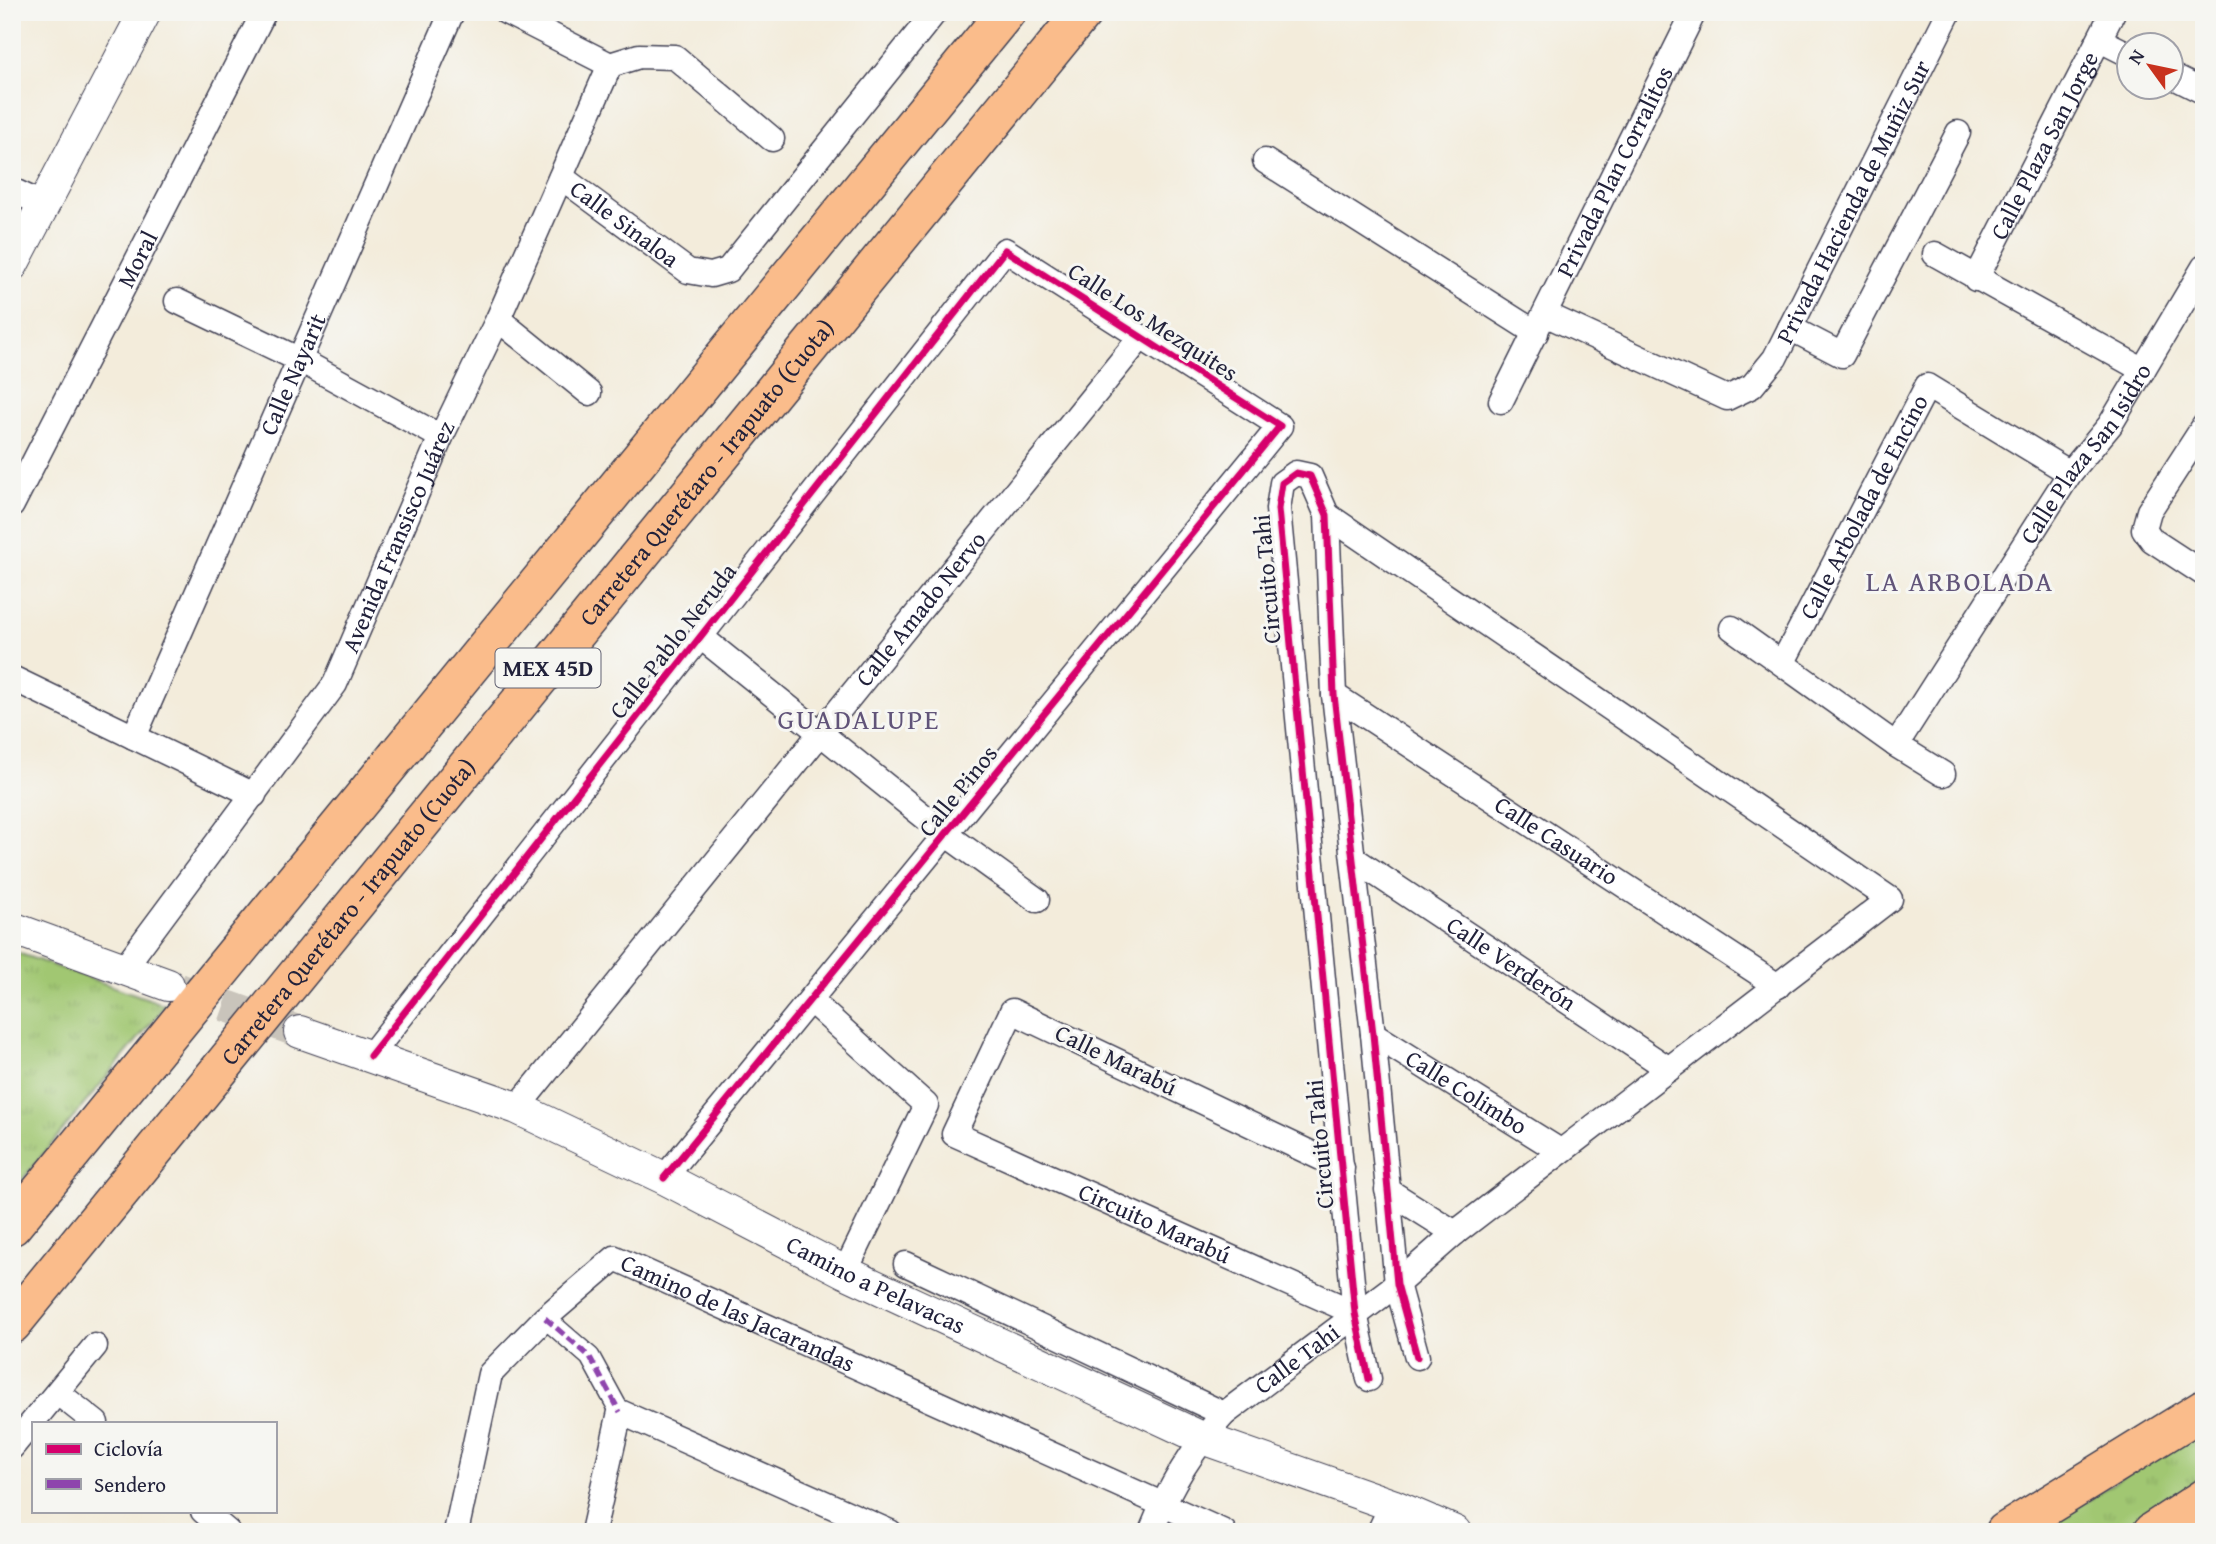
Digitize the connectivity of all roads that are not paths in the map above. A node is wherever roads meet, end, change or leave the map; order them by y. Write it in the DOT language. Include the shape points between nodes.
graph roads {
  1 [pos="145,12"];
  2 [pos="264,12"];
  3 [pos="452,12"];
  4 [pos="506,12"];
  5 [pos="935,12"];
  6 [pos="1006,12"];
  7 [pos="1083,12"];
  8 [pos="1694,12"];
  9 [pos="1949,12"];
  10 [pos="2113,12"];
  11 [pos="2100,40"];
  12 [pos="2114,47"];
  13 [pos="610,65"];
  14 [pos="2184,82"];
  15 [pos="2204,92"];
  16 [pos="1958,133"];
  17 [pos="772,139"];
  18 [pos="1265,161"];
  19 [pos="561,177"];
  20 [pos="12,190"];
  21 [pos="44,205"];
  22 [pos="1005,250"];
  23 [pos="1935,254"];
  24 [pos="12,265"];
  25 [pos="2204,267"];
  26 [pos="1976,279"];
  27 [pos="177,301"];
  28 [pos="498,319"];
  29 [pos="1540,324"];
  30 [pos="1790,328"];
  31 [pos="1141,337"];
  32 [pos="300,360"];
  33 [pos="2143,370"];
  34 [pos="589,393"];
  35 [pos="1501,401"];
  36 [pos="1280,426"];
  37 [pos="2204,426"];
  38 [pos="441,437"];
  39 [pos="2070,472"];
  40 [pos="12,505"];
  41 [pos="1326,515"];
  42 [pos="2204,574"];
  43 [pos="1732,628"];
  44 [pos="701,637"];
  45 [pos="1783,662"];
  46 [pos="12,678"];
  47 [pos="1334,695"];
  48 [pos="820,733"];
  49 [pos="134,737"];
  50 [pos="1896,745"];
  51 [pos="1943,774"];
  52 [pos="254,795"];
  53 [pos="947,835"];
  54 [pos="1354,859"];
  55 [pos="1037,900"];
  56 [pos="12,928"];
  57 [pos="124,968"];
  58 [pos="168,985"];
  59 [pos="1778,986"];
  60 [pos="811,1001"];
  61 [pos="300,1032"];
  62 [pos="1373,1034"];
  63 [pos="370,1056"];
  64 [pos="1670,1069"];
  65 [pos="517,1108"];
  66 [pos="954,1134"];
  67 [pos="1560,1151"];
  68 [pos="1342,1168"];
  69 [pos="664,1178"];
  70 [pos="1387,1190"];
  71 [pos="12,1226"];
  72 [pos="1455,1233"];
  73 [pos="906,1264"];
  74 [pos="845,1272"];
  75 [pos="1397,1284"];
  76 [pos="1355,1313"];
  77 [pos="545,1318"];
  78 [pos="12,1324"];
  79 [pos="94,1346"];
  80 [pos="1417,1357"];
  81 [pos="1369,1379"];
  82 [pos="58,1393"];
  83 [pos="2204,1409"];
  84 [pos="620,1412"];
  85 [pos="1224,1414"];
  86 [pos="33,1422"];
  87 [pos="95,1422"];
  88 [pos="32,1424"];
  89 [pos="1202,1438"];
  90 [pos="12,1447"];
  91 [pos="2204,1498"];
  92 [pos="1162,1505"];
  93 [pos="204,1512"];
  94 [pos="1385,1518"];
  95 [pos="2152,1530"];
  96 [pos="228,1532"];
  97 [pos="456,1532"];
  98 [pos="593,1532"];
  99 [pos="890,1532"];
  100 [pos="1151,1532"];
  101 [pos="1224,1532"];
  102 [pos="1455,1532"];
  103 [pos="2005,1532"];
  1 -- 21 [label="street"];
  2 -- 40 [label="street, Moral"];
  3 -- 32 [label="street, Calle Nayarit"];
  4 -- 13 [label="street"];
  5 -- 19 [label="street, Calle Sinaloa" via="728,270 711,275 688,271"];
  6 -- 71 [label="main road, MEX 45D"];
  7 -- 78 [label="main road, Carretera Querétaro - Irapuato (Cuota) / MEX 45D"];
  8 -- 29 [label="street, Privada Plan Corralitos"];
  9 -- 30 [label="street, Privada Hacienda de Muñiz Sur"];
  10 -- 11 [label="street, Calle Plaza San Jorge"];
  11 -- 12 [label="street"];
  11 -- 26 [label="street, Calle Plaza San Jorge"];
  13 -- 17 [label="street" via="639,56 675,57"];
  13 -- 19 [label="street, Avenida Fransisco Juárez"];
  14 -- 15 [label="street"];
  16 -- 30 [label="street" via="1842,355"];
  18 -- 29 [label="street"];
  19 -- 28 [label="street, Avenida Fransisco Juárez"];
  20 -- 21 [label="street"];
  21 -- 24 [label="street"];
  22 -- 31 [label="street, Calle Los Mezquites"];
  22 -- 44 [label="street, Calle Pablo Neruda"];
  23 -- 26 [label="street"];
  25 -- 33 [label="street, Calle Plaza San Isidro"];
  26 -- 33 [label="street"];
  27 -- 32 [label="street"];
  28 -- 34 [label="street"];
  28 -- 38 [label="street, Avenida Fransisco Juárez"];
  29 -- 30 [label="street, Privada Hacienda de Muñiz Sur" via="1727,398 1752,386 1775,358"];
  29 -- 35 [label="street, Privada Plan Corralitos"];
  31 -- 36 [label="street, Calle Los Mezquites"];
  31 -- 48 [label="street, Calle Amado Nervo"];
  32 -- 38 [label="street"];
  32 -- 49 [label="street, Calle Nayarit"];
  33 -- 39 [label="street, Calle Plaza San Isidro" via="2110,425"];
  36 -- 53 [label="street, Calle Pinos"];
  37 -- 42 [label="street" via="2149,511 2144,529 2152,540"];
  38 -- 52 [label="street, Avenida Fransisco Juárez" via="335,684"];
  39 -- 45 [label="street, Calle Arbolada de Encino" via="1927,386"];
  39 -- 50 [label="street, Calle Plaza San Isidro"];
  41 -- 47 [label="street, Circuito Tahi"];
  41 -- 59 [label="street" via="1890,899"];
  41 -- 68 [label="street, Circuito Tahi" via="1310,476 1296,473 1282,483 1278,509"];
  43 -- 45 [label="street"];
  44 -- 48 [label="street"];
  44 -- 63 [label="street, Calle Pablo Neruda"];
  45 -- 50 [label="street"];
  46 -- 49 [label="street"];
  47 -- 54 [label="street, Circuito Tahi"];
  47 -- 59 [label="street, Calle Casuario"];
  48 -- 53 [label="street"];
  48 -- 65 [label="street, Calle Amado Nervo"];
  49 -- 52 [label="street"];
  50 -- 51 [label="street"];
  52 -- 57 [label="street, Avenida Fransisco Juárez"];
  53 -- 55 [label="street"];
  53 -- 60 [label="street, Calle Pinos"];
  54 -- 62 [label="street, Circuito Tahi"];
  54 -- 64 [label="street, Calle Verderón"];
  56 -- 57 [label="street"];
  57 -- 58 [label="street"];
  59 -- 64 [label="street"];
  60 -- 69 [label="street, Calle Pinos"];
  60 -- 74 [label="street" via="926,1105"];
  61 -- 63 [label="street, Camino a Pelavacas"];
  62 -- 67 [label="street, Calle Colimbo"];
  62 -- 70 [label="street, Circuito Tahi"];
  63 -- 65 [label="street, Camino a Pelavacas"];
  64 -- 67 [label="street"];
  65 -- 69 [label="street, Camino a Pelavacas"];
  66 -- 68 [label="street, Calle Marabú" via="1012,1011"];
  66 -- 76 [label="street, Circuito Marabú"];
  67 -- 72 [label="street"];
  68 -- 76 [label="street, Circuito Tahi"];
  69 -- 74 [label="street, Camino a Pelavacas"];
  70 -- 72 [label="street"];
  70 -- 75 [label="street, Circuito Tahi"];
  72 -- 75 [label="street"];
  73 -- 85 [label="street"];
  74 -- 89 [label="street, Camino a Pelavacas"];
  75 -- 76 [label="street, Calle Tahi"];
  75 -- 80 [label="street, Circuito Tahi"];
  76 -- 81 [label="street, Circuito Tahi"];
  76 -- 85 [label="street, Calle Tahi"];
  77 -- 84 [label="street" via="590,1357"];
  77 -- 92 [label="street, Camino de las Jacarandas" via="615,1258"];
  77 -- 97 [label="street, Camino de las Jacarandas" via="490,1374"];
  79 -- 82 [label="street"];
  82 -- 86 [label="street"];
  82 -- 87 [label="street"];
  83 -- 103 [label="main road"];
  84 -- 98 [label="street"];
  84 -- 99 [label="street"];
  85 -- 89 [label="street, Calle Tahi"];
  88 -- 90 [label="street"];
  89 -- 92 [label="street"];
  89 -- 94 [label="street, Camino a Pelavacas"];
  91 -- 95 [label="main road"];
  92 -- 100 [label="street"];
  92 -- 101 [label="street, Camino de las Jacarandas"];
  93 -- 96 [label="street"];
  94 -- 102 [label="street, Camino a Pelavacas"];
}
